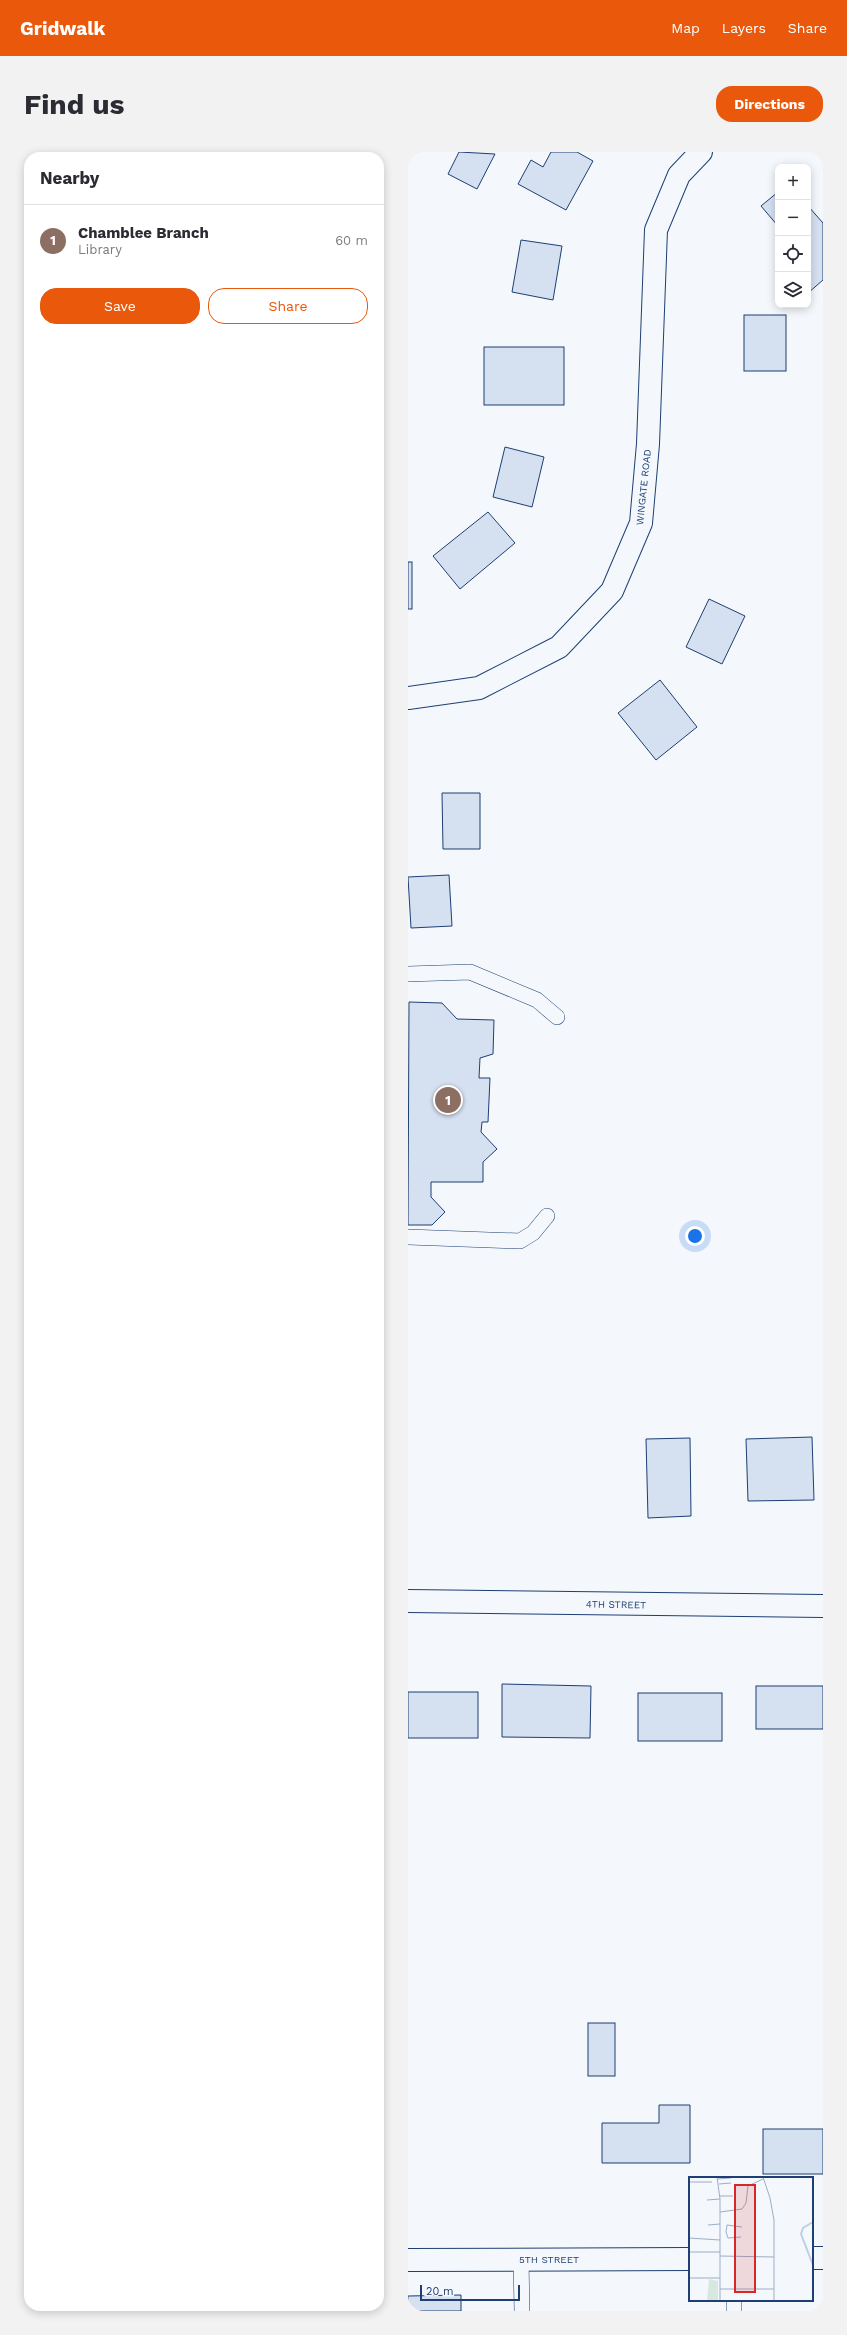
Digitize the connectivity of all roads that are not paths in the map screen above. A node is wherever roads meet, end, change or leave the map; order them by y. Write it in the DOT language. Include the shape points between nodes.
graph roads {
  1 [pos="700,152"];
  2 [pos="408,698"];
  3 [pos="408,974"];
  4 [pos="557,1017"];
  5 [pos="547,1216"];
  6 [pos="408,1237"];
  7 [pos="408,1601"];
  8 [pos="823,1606"];
  9 [pos="689,2259"];
  10 [pos="408,2260"];
  11 [pos="521,2260"];
  12 [pos="522,2311"];
  1 -- 2 [label="street, WINGATE ROAD" via="679,175 656,230 648,444 642,523 612,591 559,647 479,688"];
  3 -- 4 [label="lane" via="470,972 537,1000"];
  5 -- 6 [label="lane" via="533,1233 520,1241"];
  7 -- 8 [label="street, 4TH STREET"];
  9 -- 11 [label="street, 5TH STREET"];
  10 -- 11 [label="street, 5TH STREET"];
  11 -- 12 [label="lane"];
}
